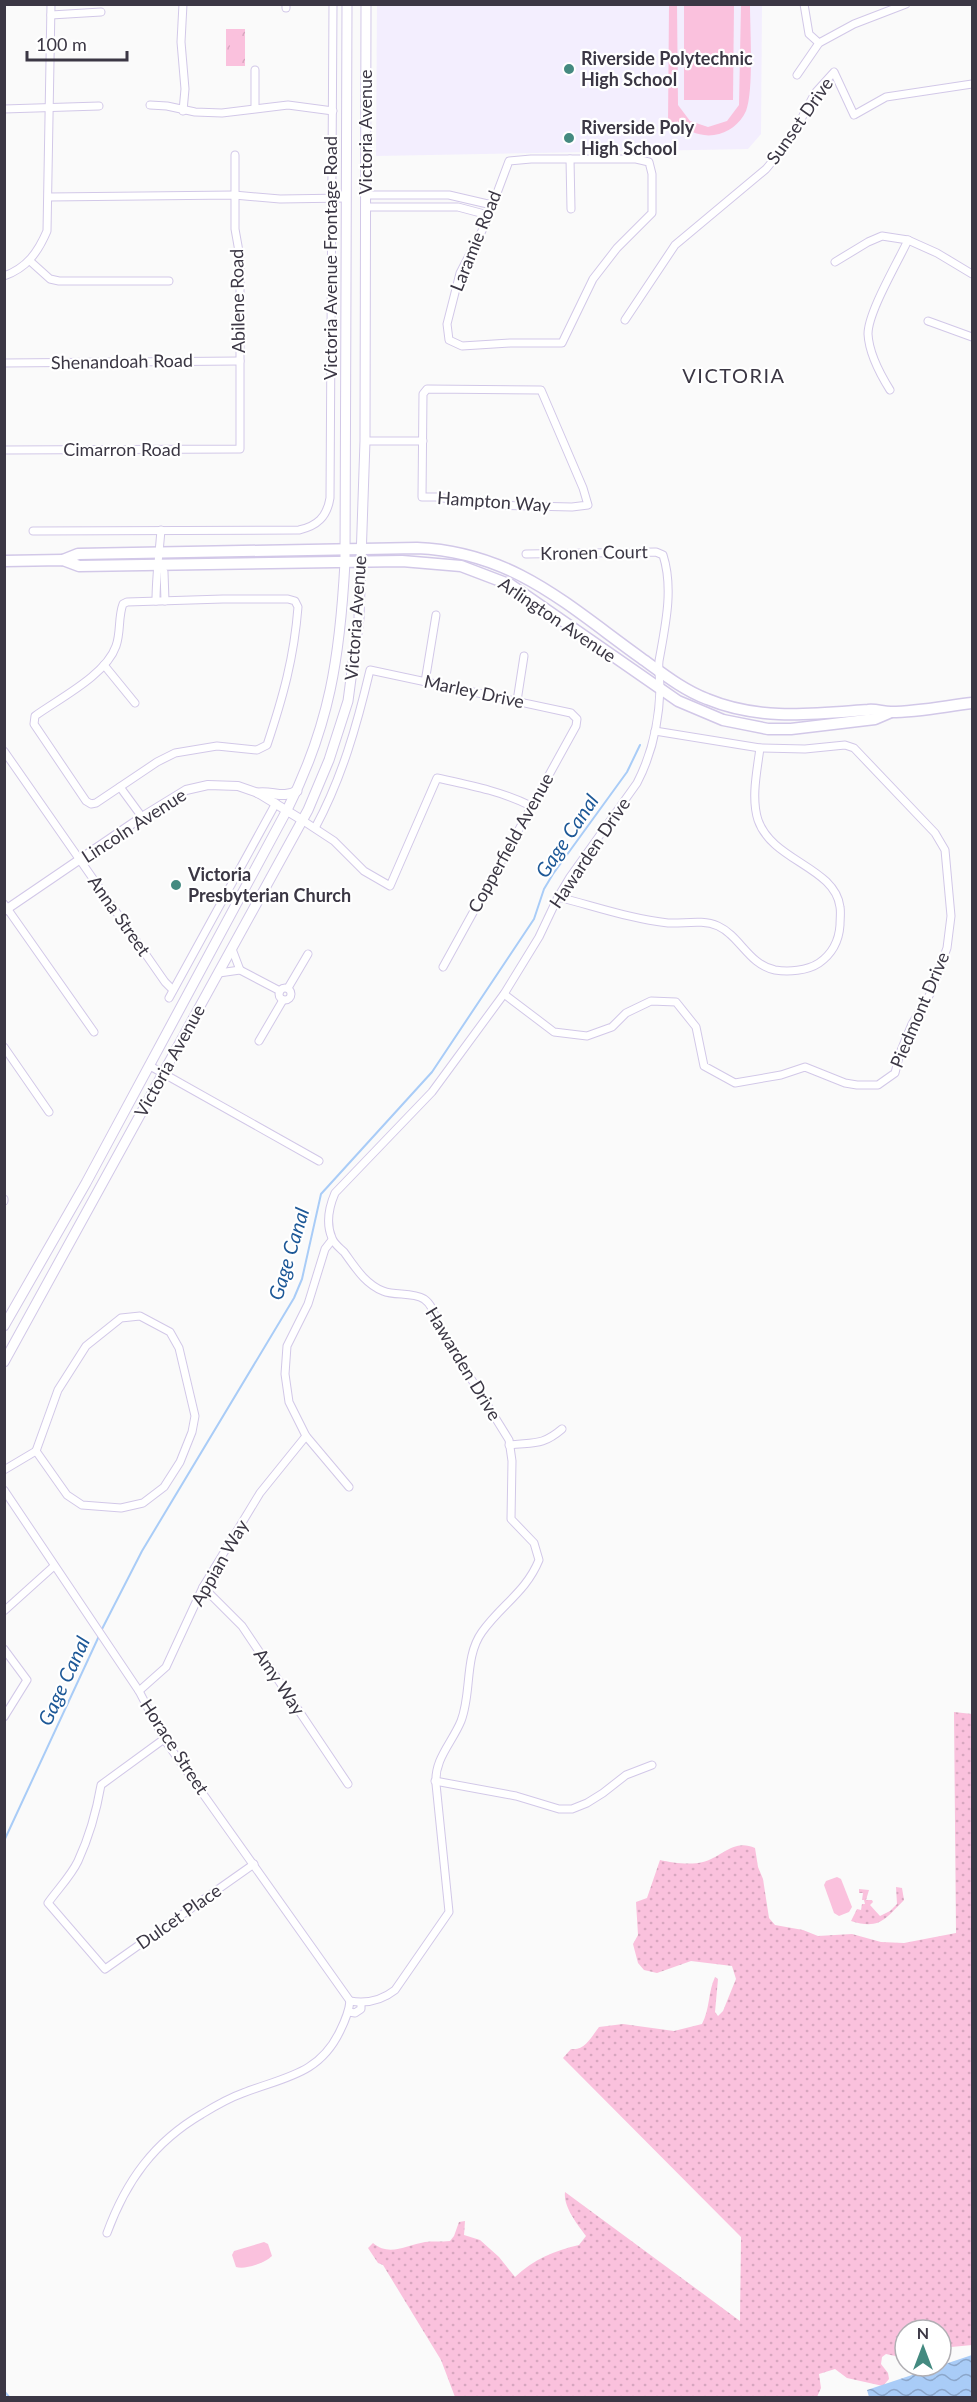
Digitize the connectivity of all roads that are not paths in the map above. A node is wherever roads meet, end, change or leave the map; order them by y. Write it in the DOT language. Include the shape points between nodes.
graph roads {
  1 [pos="51,4"];
  2 [pos="183,4"];
  3 [pos="333,4"];
  4 [pos="347,4"];
  5 [pos="366,4"];
  6 [pos="804,4"];
  7 [pos="906,4"];
  8 [pos="101,12"];
  9 [pos="51,15"];
  10 [pos="819,43"];
  11 [pos="255,70"];
  12 [pos="797,75"];
  13 [pos="972,84"];
  14 [pos="150,105"];
  15 [pos="99,106"];
  16 [pos="50,108"];
  17 [pos="255,108"];
  18 [pos="4,109"];
  19 [pos="183,111"];
  20 [pos="333,111"];
  21 [pos="235,154"];
  22 [pos="570,159"];
  23 [pos="234,195"];
  24 [pos="366,195"];
  25 [pos="49,197"];
  26 [pos="332,198"];
  27 [pos="346,198"];
  28 [pos="492,205"];
  29 [pos="366,207"];
  30 [pos="571,209"];
  31 [pos="488,214"];
  32 [pos="908,240"];
  33 [pos="30,261"];
  34 [pos="836,262"];
  35 [pos="972,274"];
  36 [pos="4,276"];
  37 [pos="169,282"];
  38 [pos="625,320"];
  39 [pos="928,321"];
  40 [pos="972,337"];
  41 [pos="240,361"];
  42 [pos="4,363"];
  43 [pos="890,390"];
  44 [pos="365,441"];
  45 [pos="423,441"];
  46 [pos="240,448"];
  47 [pos="4,450"];
  48 [pos="33,531"];
  49 [pos="161,531"];
  50 [pos="345,549"];
  51 [pos="361,549"];
  52 [pos="160,551"];
  53 [pos="526,554"];
  54 [pos="661,554"];
  55 [pos="63,560"];
  56 [pos="4,561"];
  57 [pos="345,562"];
  58 [pos="361,562"];
  59 [pos="159,564"];
  60 [pos="160,601"];
  61 [pos="436,615"];
  62 [pos="524,656"];
  63 [pos="104,665"];
  64 [pos="659,671"];
  65 [pos="425,682"];
  66 [pos="660,689"];
  67 [pos="518,701"];
  68 [pos="135,703"];
  69 [pos="972,703"];
  70 [pos="892,712"];
  71 [pos="577,719"];
  72 [pos="655,731"];
  73 [pos="760,748"];
  74 [pos="4,751"];
  75 [pos="120,787"];
  76 [pos="297,791"];
  77 [pos="258,793"];
  78 [pos="276,803"];
  79 [pos="531,806"];
  80 [pos="287,810"];
  81 [pos="142,817"];
  82 [pos="302,820"];
  83 [pos="315,828"];
  84 [pos="80,860"];
  85 [pos="558,897"];
  86 [pos="6,908"];
  87 [pos="232,949"];
  88 [pos="308,954"];
  89 [pos="443,967"];
  90 [pos="240,970"];
  91 [pos="219,973"];
  92 [pos="288,988"];
  93 [pos="173,990"];
  94 [pos="280,991"];
  95 [pos="504,994"];
  96 [pos="169,998"];
  97 [pos="283,1000"];
  98 [pos="94,1032"];
  99 [pos="259,1041"];
  100 [pos="4,1047"];
  101 [pos="150,1066"];
  102 [pos="163,1072"];
  103 [pos="49,1112"];
  104 [pos="319,1161"];
  105 [pos="332,1240"];
  106 [pos="4,1326"];
  107 [pos="4,1362"];
  108 [pos="562,1429"];
  109 [pos="306,1436"];
  110 [pos="509,1446"];
  111 [pos="36,1451"];
  112 [pos="4,1470"];
  113 [pos="349,1487"];
  114 [pos="4,1490"];
  115 [pos="54,1566"];
  116 [pos="203,1587"];
  117 [pos="4,1611"];
  118 [pos="4,1649"];
  119 [pos="139,1691"];
  120 [pos="4,1718"];
  121 [pos="164,1739"];
  122 [pos="652,1765"];
  123 [pos="435,1780"];
  124 [pos="348,1784"];
  125 [pos="254,1864"];
  126 [pos="350,2001"];
  127 [pos="361,2003"];
  128 [pos="349,2012"];
  129 [pos="107,2233"];
  1 -- 9 [label="street"];
  2 -- 19 [label="street"];
  3 -- 20 [label="street, Victoria Avenue Frontage Road"];
  4 -- 27 [label="main road, Victoria Avenue"];
  5 -- 24 [label="main road, Victoria Avenue"];
  6 -- 10 [label="street" via="809,34"];
  7 -- 10 [label="street" via="854,24"];
  8 -- 9 [label="street"];
  9 -- 16 [label="street"];
  10 -- 12 [label="street"];
  11 -- 17 [label="street"];
  13 -- 38 [label="street, Sunset Drive" via="886,98 854,116 834,72 815,93 790,140 766,169 675,245"];
  14 -- 19 [label="street"];
  15 -- 16 [label="street"];
  16 -- 18 [label="street"];
  16 -- 25 [label="street"];
  17 -- 19 [label="street" via="222,113"];
  17 -- 20 [label="street" via="288,105"];
  20 -- 26 [label="street, Victoria Avenue Frontage Road"];
  21 -- 23 [label="street, Abilene Road"];
  22 -- 28 [label="street, Laramie Road" via="508,162"];
  22 -- 30 [label="street"];
  22 -- 31 [label="street, Laramie Road" via="649,162 652,213 593,279 562,343 462,346 449,340 447,324 460,273"];
  23 -- 25 [label="street"];
  23 -- 26 [label="street"];
  23 -- 41 [label="street, Abilene Road" via="240,257"];
  24 -- 28 [label="street" via="449,195"];
  24 -- 29 [label="main road, Victoria Avenue"];
  25 -- 33 [label="street" via="47,231"];
  26 -- 27 [label="street"];
  26 -- 49 [label="street, Victoria Avenue Frontage Road" via="327,512 312,527 299,530"];
  27 -- 50 [label="main road, Victoria Avenue"];
  28 -- 31 [label="street, Laramie Road"];
  29 -- 31 [label="street" via="458,207"];
  29 -- 44 [label="main road, Victoria Avenue"];
  32 -- 34 [label="street" via="882,236"];
  32 -- 35 [label="street"];
  32 -- 43 [label="street" via="873,311 868,334 877,369"];
  33 -- 36 [label="street"];
  33 -- 37 [label="street" via="50,279 59,281"];
  39 -- 40 [label="street"];
  41 -- 42 [label="street, Shenandoah Road"];
  41 -- 46 [label="street, Abilene Road"];
  44 -- 45 [label="street"];
  44 -- 51 [label="main road, Victoria Avenue"];
  45 -- 45 [label="street, Hampton Way" via="422,497 493,505 588,505 539,389 427,389 423,394"];
  46 -- 47 [label="street, Cimarron Road"];
  48 -- 49 [label="street"];
  49 -- 52 [label="street"];
  50 -- 51 [label="main road, Arlington Avenue"];
  50 -- 52 [label="main road, Arlington Avenue"];
  50 -- 57 [label="main road, Victoria Avenue"];
  51 -- 58 [label="main road, Victoria Avenue"];
  51 -- 64 [label="main road, Arlington Avenue" via="436,549 477,556 504,566 578,612"];
  52 -- 55 [label="main road, Arlington Avenue" via="78,554"];
  52 -- 59 [label="street"];
  53 -- 54 [label="street, Kronen Court"];
  54 -- 64 [label="street, Hawarden Drive" via="668,611"];
  55 -- 56 [label="main road, Arlington Avenue"];
  55 -- 59 [label="main road, Arlington Avenue" via="79,566"];
  57 -- 58 [label="main road, Arlington Avenue"];
  57 -- 59 [label="main road, Arlington Avenue"];
  57 -- 76 [label="main road, Victoria Avenue" via="334,678 319,735"];
  58 -- 66 [label="main road, Arlington Avenue" via="434,562 488,574 512,585"];
  58 -- 82 [label="main road, Victoria Avenue" via="356,656 348,701 330,760"];
  59 -- 60 [label="street" via="164,572"];
  60 -- 63 [label="street" via="123,604 117,645"];
  60 -- 75 [label="street" via="295,601 296,627 286,685 267,745 262,749 217,746 175,753"];
  61 -- 65 [label="street"];
  62 -- 67 [label="street"];
  63 -- 68 [label="street"];
  63 -- 75 [label="street" via="33,720 86,801 96,803"];
  64 -- 66 [label="street, Hawarden Drive"];
  64 -- 70 [label="main road, Arlington Avenue" via="705,699 744,711 797,716"];
  65 -- 67 [label="street, Marley Drive"];
  65 -- 83 [label="street, Marley Drive" via="370,670 349,750"];
  66 -- 70 [label="main road, Arlington Avenue" via="723,720 768,729 811,728 875,719"];
  66 -- 72 [label="street, Hawarden Drive"];
  67 -- 71 [label="street, Marley Drive" via="571,713"];
  69 -- 70 [label="main road, Arlington Avenue"];
  71 -- 79 [label="street, Copperfield Avenue"];
  72 -- 73 [label="street, Piedmont Drive"];
  72 -- 85 [label="street, Hawarden Drive" via="646,767 637,783"];
  73 -- 85 [label="street" via="755,799 759,821 772,844 830,884 841,905 838,940 828,956 795,971 774,970 760,964 718,926 639,918"];
  73 -- 95 [label="street, Piedmont Drive" via="854,748 935,833 945,850 951,916 947,948 930,994 912,1024 895,1073 878,1085 857,1085 805,1067 735,1083 704,1066 696,1027 676,1002 651,1001 626,1012 612,1027 587,1036 554,1032"];
  74 -- 84 [label="street, Anna Street"];
  75 -- 81 [label="street"];
  76 -- 77 [label="main road" via="286,796"];
  76 -- 80 [label="main road, Victoria Avenue"];
  77 -- 78 [label="street, Lincoln Avenue"];
  77 -- 81 [label="street, Lincoln Avenue" via="229,785 197,787"];
  78 -- 80 [label="street, Lincoln Avenue"];
  78 -- 93 [label="street"];
  79 -- 83 [label="street, Lincoln Avenue" via="502,793 437,778 390,886 364,871"];
  79 -- 89 [label="street, Copperfield Avenue"];
  80 -- 82 [label="street, Lincoln Avenue"];
  80 -- 101 [label="main road, Victoria Avenue"];
  81 -- 84 [label="street, Lincoln Avenue"];
  82 -- 83 [label="street, Lincoln Avenue"];
  82 -- 87 [label="main road, Victoria Avenue"];
  84 -- 86 [label="street, Lincoln Avenue"];
  84 -- 93 [label="street, Anna Street"];
  85 -- 95 [label="street, Hawarden Drive"];
  86 -- 98 [label="street"];
  87 -- 90 [label="street"];
  87 -- 91 [label="main road, Victoria Avenue"];
  88 -- 92 [label="street"];
  90 -- 91 [label="street"];
  90 -- 94 [label="street"];
  91 -- 102 [label="main road, Victoria Avenue"];
  92 -- 94 [label="street"];
  92 -- 97 [label="street" via="291,996"];
  93 -- 96 [label="street"];
  94 -- 97 [label="street"];
  95 -- 105 [label="street, Hawarden Drive" via="432,1092 335,1193 329,1214"];
  97 -- 99 [label="street"];
  100 -- 103 [label="street"];
  101 -- 102 [label="street"];
  101 -- 106 [label="main road, Victoria Avenue"];
  102 -- 104 [label="street"];
  102 -- 107 [label="main road, Victoria Avenue"];
  105 -- 109 [label="street" via="287,1346 289,1402"];
  105 -- 110 [label="street, Hawarden Drive" via="374,1287 416,1297 432,1307 439,1327"];
  108 -- 110 [label="street" via="540,1443"];
  109 -- 113 [label="street"];
  109 -- 116 [label="street, Appian Way" via="260,1492"];
  110 -- 123 [label="street, Hawarden Drive" via="511,1519 534,1544 539,1560 528,1583 480,1634 472,1656 461,1720 439,1761"];
  111 -- 111 [label="street" via="68,1495 82,1505 121,1508 143,1503 164,1487 180,1462 195,1416 179,1348 170,1332 140,1316 121,1318 86,1346 58,1390"];
  111 -- 112 [label="street"];
  114 -- 115 [label="street, Horace Street"];
  115 -- 117 [label="street"];
  115 -- 119 [label="street, Horace Street"];
  116 -- 119 [label="street, Appian Way" via="166,1668"];
  116 -- 124 [label="street, Amy Way" via="242,1626"];
  118 -- 120 [label="street" via="27,1680"];
  119 -- 121 [label="street, Horace Street"];
  121 -- 125 [label="street, Horace Street"];
  121 -- 125 [label="street, Dulcet Place" via="101,1785 95,1821 77,1862 48,1903 105,1970"];
  122 -- 123 [label="street" via="636,1770 572,1809"];
  123 -- 127 [label="street, Hawarden Drive" via="448,1912 395,1990 382,1999"];
  125 -- 126 [label="street, Horace Street"];
  126 -- 127 [label="street, Hawarden Drive"];
  126 -- 128 [label="street, Hawarden Drive"];
  127 -- 128 [label="street, Hawarden Drive" via="361,2009"];
  128 -- 129 [label="street, Hawarden Drive" via="321,2060 306,2070 241,2093 168,2139 142,2164"];
}
